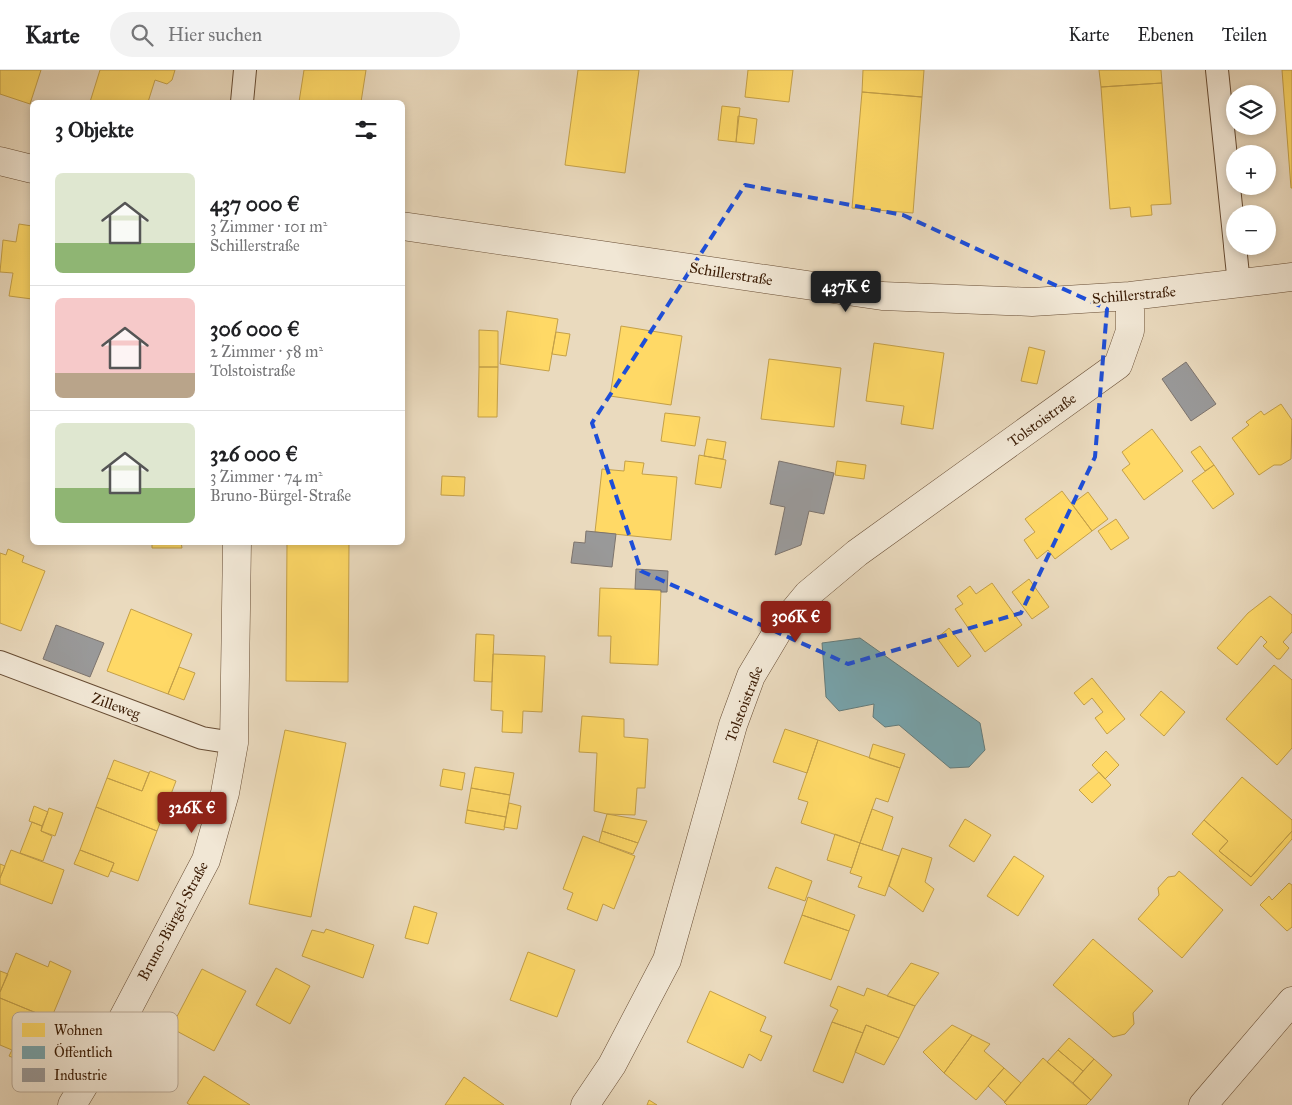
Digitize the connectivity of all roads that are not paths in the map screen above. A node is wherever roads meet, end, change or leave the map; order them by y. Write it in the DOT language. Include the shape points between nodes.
graph roads {
  1 [pos="245,70"];
  2 [pos="1217,70"];
  3 [pos="242,100"];
  4 [pos="0,161"];
  5 [pos="30,168"];
  6 [pos="1231,205"];
  7 [pos="405,226"];
  8 [pos="1236,255"];
  9 [pos="1292,277"];
  10 [pos="1240,284"];
  11 [pos="1130,296"];
  12 [pos="237,545"];
  13 [pos="0,662"];
  14 [pos="234,743"];
  15 [pos="1292,1001"];
  16 [pos="126,1012"];
  17 [pos="80,1092"];
  18 [pos="72,1105"];
  19 [pos="585,1105"];
  20 [pos="1203,1105"];
  1 -- 3 [label="lane"];
  2 -- 6 [label="lane"];
  4 -- 5 [label="street"];
  7 -- 11 [label="street, Schillerstraße" via="882,296 1032,302"];
  8 -- 10 [label="lane"];
  9 -- 10 [label="street, Schillerstraße"];
  10 -- 11 [label="street, Schillerstraße"];
  11 -- 19 [label="street, Tolstoistraße" via="1130,331 1118,365 857,553 808,594 779,630 751,676 733,725 667,960 612,1065"];
  12 -- 14 [label="street, Bruno-Bürgel-Straße"];
  13 -- 14 [label="lane, Zilleweg" via="202,738"];
  14 -- 16 [label="street, Bruno-Bürgel-Straße" via="225,793 206,860"];
  15 -- 20 [label="street"];
  17 -- 18 [label="street, Bruno-Bürgel-Straße"];
}
